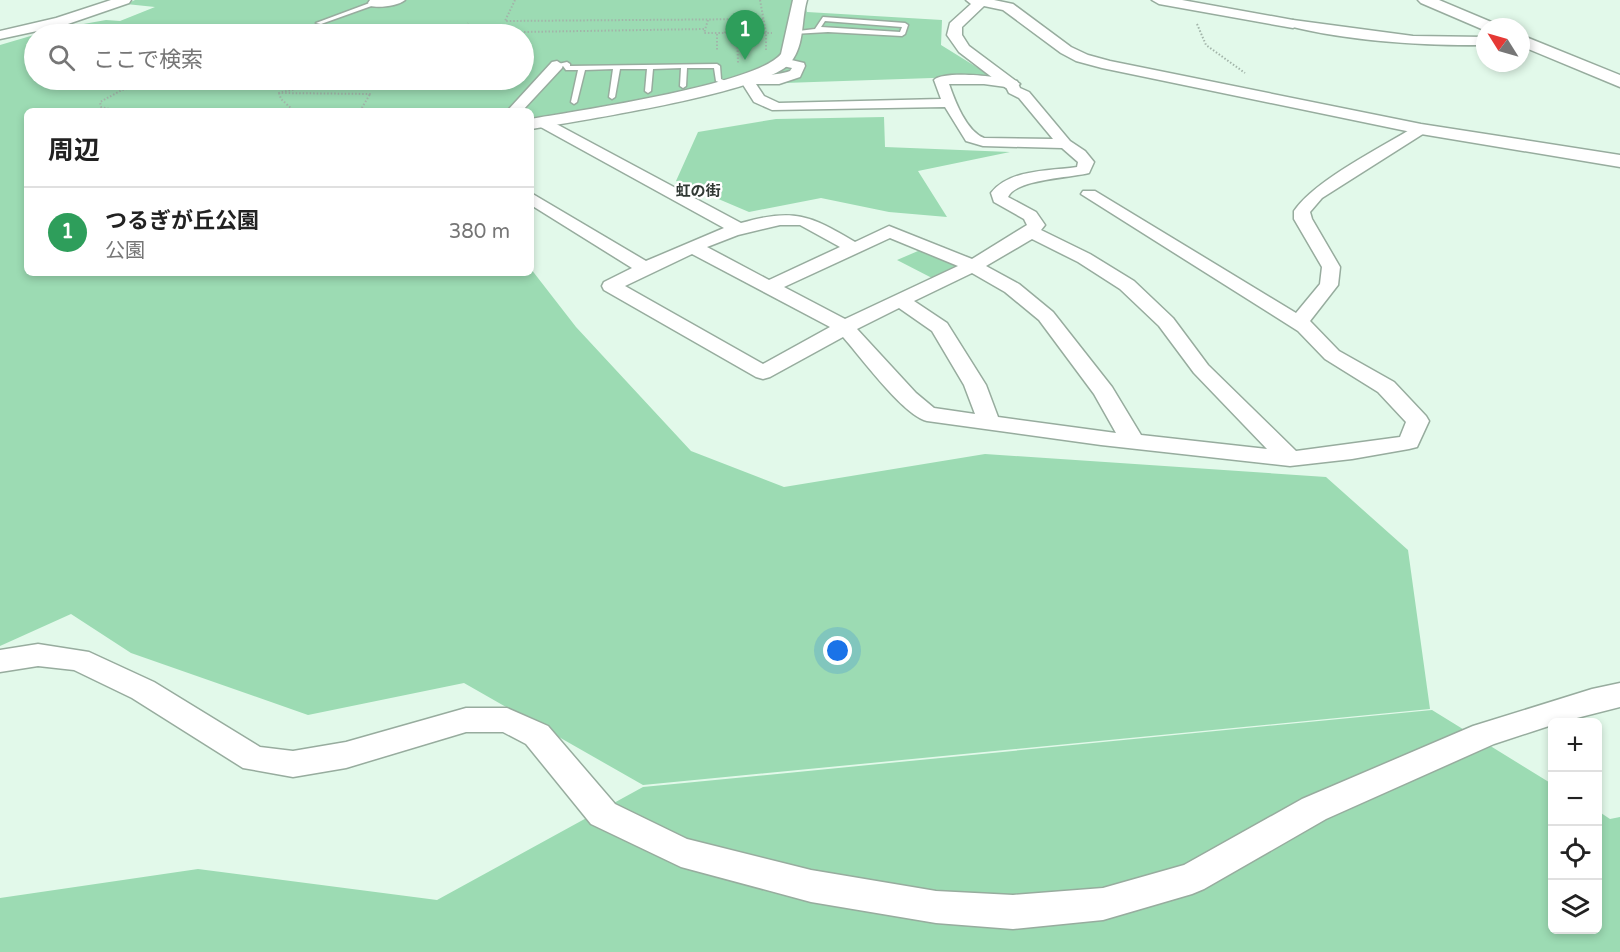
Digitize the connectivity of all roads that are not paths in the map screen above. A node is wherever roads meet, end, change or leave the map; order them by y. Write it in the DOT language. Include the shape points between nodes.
graph roads {
  1 [pos="124,0"];
  2 [pos="398,0"];
  3 [pos="800,0"];
  4 [pos="979,0"];
  5 [pos="1159,0"];
  6 [pos="1426,0"];
  7 [pos="375,3"];
  8 [pos="1476,21"];
  9 [pos="320,23"];
  10 [pos="51,24"];
  11 [pos="1293,24"];
  12 [pos="24,30"];
  13 [pos="828,30"];
  14 [pos="794,32"];
  15 [pos="0,35"];
  16 [pos="1476,41"];
  17 [pos="1530,44"];
  18 [pos="557,64"];
  19 [pos="684,66"];
  20 [pos="617,67"];
  21 [pos="650,67"];
  22 [pos="582,68"];
  23 [pos="739,82"];
  24 [pos="1620,82"];
  25 [pos="1012,84"];
  26 [pos="683,86"];
  27 [pos="534,89"];
  28 [pos="533,90"];
  29 [pos="648,91"];
  30 [pos="612,97"];
  31 [pos="574,102"];
  32 [pos="949,103"];
  33 [pos="517,108"];
  34 [pos="537,123"];
  35 [pos="1421,129"];
  36 [pos="1065,144"];
  37 [pos="1620,161"];
  38 [pos="1089,194"];
  39 [pos="534,200"];
  40 [pos="738,229"];
  41 [pos="1031,232"];
  42 [pos="694,248"];
  43 [pos="853,248"];
  44 [pos="973,266"];
  45 [pos="646,269"];
  46 [pos="769,287"];
  47 [pos="901,302"];
  48 [pos="1298,323"];
  49 [pos="845,327"];
  50 [pos="989,422"];
  51 [pos="1132,440"];
  52 [pos="1290,459"];
  53 [pos="0,661"];
  54 [pos="1620,695"];
  1 -- 10 [label="street"];
  2 -- 7 [label="street"];
  3 -- 14 [label="street"];
  4 -- 25 [label="street" via="955,26 954,35 964,49"];
  4 -- 35 [label="street" via="1008,7 1082,58"];
  5 -- 11 [label="street"];
  6 -- 8 [label="main road"];
  7 -- 9 [label="lane"];
  11 -- 16 [label="street"];
  12 -- 15 [label="street"];
  13 -- 13 [label="lane" via="902,34 905,25 823,19 817,28"];
  13 -- 14 [label="lane"];
  14 -- 23 [label="street" via="791,49 783,62"];
  17 -- 24 [label="main road"];
  18 -- 22 [label="lane"];
  18 -- 27 [label="street"];
  19 -- 21 [label="lane"];
  19 -- 23 [label="lane" via="717,66 718,80"];
  19 -- 26 [label="lane"];
  20 -- 21 [label="lane"];
  20 -- 22 [label="lane"];
  20 -- 30 [label="lane"];
  21 -- 29 [label="lane"];
  22 -- 31 [label="lane"];
  23 -- 32 [label="street" via="759,99 777,107"];
  23 -- 34 [label="street"];
  25 -- 32 [label="street" via="941,80"];
  25 -- 36 [label="street"];
  28 -- 33 [label="street"];
  32 -- 36 [label="street" via="971,138 983,142"];
  34 -- 40 [label="street"];
  35 -- 37 [label="street"];
  35 -- 48 [label="street" via="1316,195 1302,211 1331,267 1329,285"];
  36 -- 41 [label="street" via="1086,162 1083,170 1020,181 999,193 1000,199 1030,216 1036,225"];
  38 -- 48 [label="street"];
  39 -- 45 [label="street"];
  40 -- 42 [label="street"];
  40 -- 43 [label="street" via="783,218 803,220"];
  41 -- 44 [label="street"];
  41 -- 52 [label="street" via="1084,258 1126,285 1166,322 1202,369"];
  42 -- 45 [label="street"];
  42 -- 46 [label="street"];
  43 -- 44 [label="street" via="889,231"];
  43 -- 46 [label="street"];
  44 -- 47 [label="street"];
  44 -- 51 [label="street" via="1012,288 1046,316 1104,392"];
  45 -- 49 [label="street" via="611,286 763,373"];
  46 -- 49 [label="street"];
  47 -- 49 [label="street"];
  47 -- 50 [label="street" via="940,327 975,385"];
  48 -- 52 [label="street" via="1332,355 1386,387 1418,421 1409,442"];
  49 -- 50 [label="street" via="927,414"];
  50 -- 51 [label="street"];
  51 -- 52 [label="street"];
  53 -- 54 [label="street" via="38,655 79,660 143,690 254,759 293,765 346,755 466,720 507,720 537,735 603,814 681,852 812,886 936,907 1013,912 1103,904 1192,878 1314,809 1484,735"];
}
